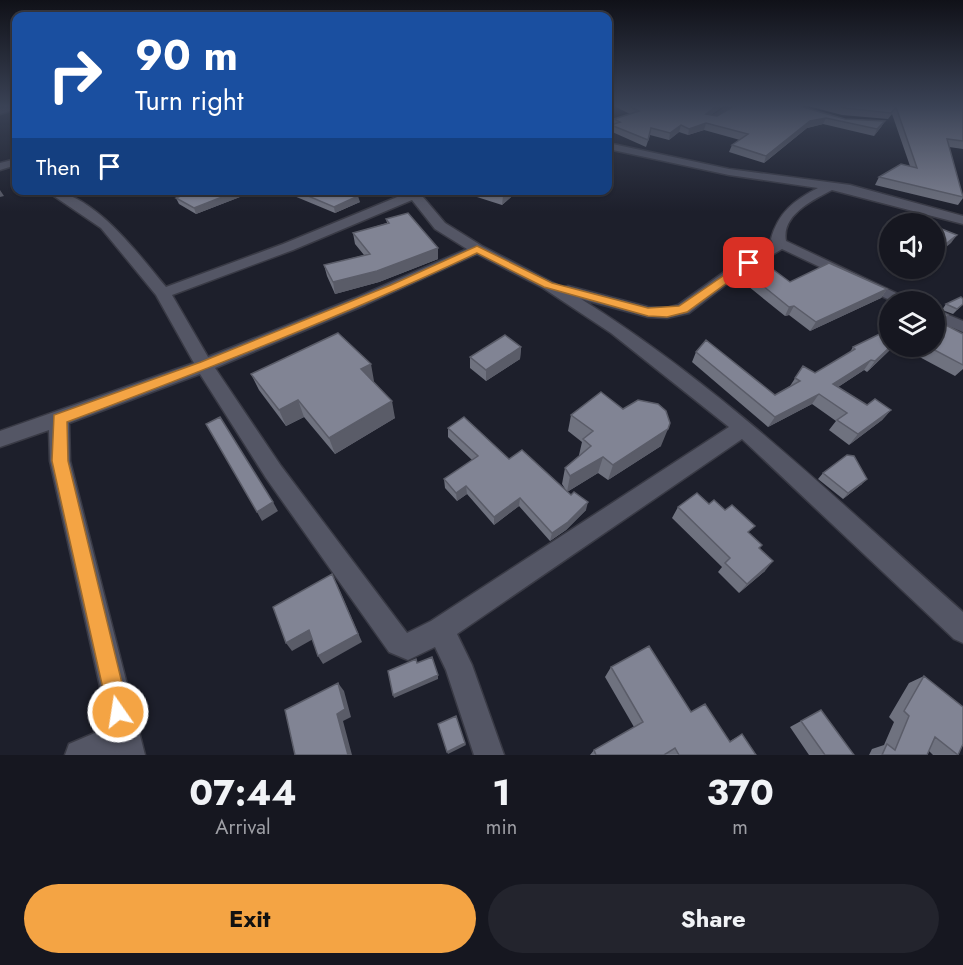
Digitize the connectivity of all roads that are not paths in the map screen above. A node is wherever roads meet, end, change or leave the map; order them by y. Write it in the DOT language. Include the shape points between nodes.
graph roads {
  1 [pos="612,147"];
  2 [pos="831,186"];
  3 [pos="59,195"];
  4 [pos="406,195"];
  5 [pos="415,195"];
  6 [pos="963,220"];
  7 [pos="781,244"];
  8 [pos="477,249"];
  9 [pos="548,285"];
  10 [pos="884,291"];
  11 [pos="163,293"];
  12 [pos="945,319"];
  13 [pos="963,327"];
  14 [pos="205,365"];
  15 [pos="59,419"];
  16 [pos="743,428"];
  17 [pos="0,439"];
  18 [pos="440,630"];
  19 [pos="963,630"];
  20 [pos="127,745"];
  21 [pos="80,755"];
  22 [pos="489,755"];
  1 -- 2 [label="street" via="729,172"];
  2 -- 6 [label="street"];
  2 -- 7 [label="street" via="786,214 779,230"];
  3 -- 11 [label="street" via="106,225"];
  4 -- 11 [label="street" via="288,247"];
  5 -- 8 [label="street" via="440,226"];
  7 -- 9 [label="street" via="683,309 667,313 648,312"];
  7 -- 10 [label="street"];
  8 -- 9 [label="street"];
  8 -- 14 [label="street"];
  9 -- 16 [label="street" via="617,329"];
  11 -- 14 [label="street"];
  12 -- 13 [label="street"];
  14 -- 15 [label="street"];
  14 -- 18 [label="street" via="304,516 398,643 408,647"];
  15 -- 17 [label="street"];
  15 -- 20 [label="street" via="60,461"];
  16 -- 18 [label="street"];
  16 -- 19 [label="street"];
  18 -- 22 [label="street" via="458,665"];
  20 -- 21 [label="street"];
}
